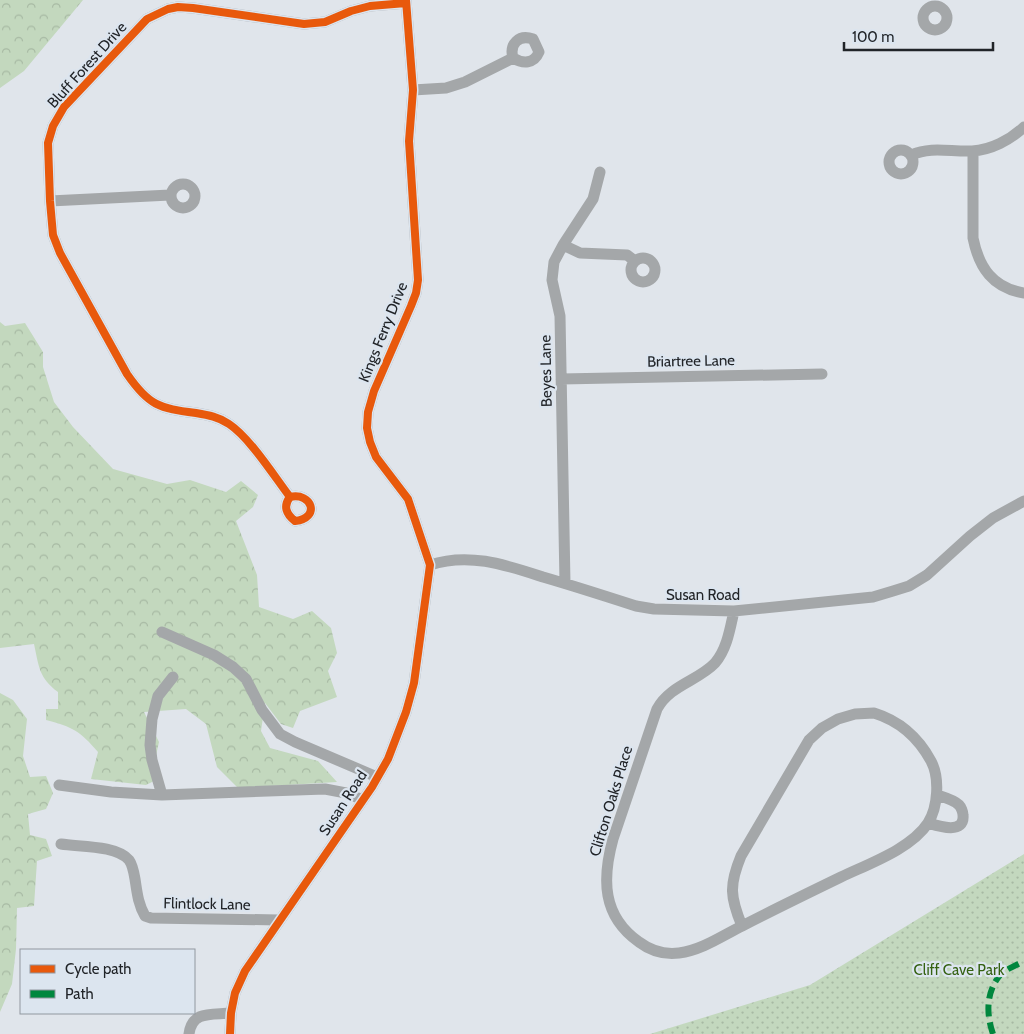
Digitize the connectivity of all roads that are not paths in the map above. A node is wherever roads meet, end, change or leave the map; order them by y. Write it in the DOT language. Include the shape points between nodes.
graph roads {
  1 [pos="406,1"];
  2 [pos="377,3"];
  3 [pos="512,58"];
  4 [pos="413,90"];
  5 [pos="1024,127"];
  6 [pos="973,151"];
  7 [pos="911,155"];
  8 [pos="600,172"];
  9 [pos="170,195"];
  10 [pos="50,201"];
  11 [pos="563,245"];
  12 [pos="635,261"];
  13 [pos="1024,293"];
  14 [pos="822,374"];
  15 [pos="561,379"];
  16 [pos="290,497"];
  17 [pos="1024,502"];
  18 [pos="430,565"];
  19 [pos="564,583"];
  20 [pos="734,611"];
  21 [pos="162,632"];
  22 [pos="173,677"];
  23 [pos="377,777"];
  24 [pos="59,785"];
  25 [pos="162,795"];
  26 [pos="937,795"];
  27 [pos="363,800"];
  28 [pos="928,823"];
  29 [pos="61,844"];
  30 [pos="279,920"];
  31 [pos="742,926"];
  32 [pos="231,1013"];
  33 [pos="189,1034"];
  34 [pos="230,1034"];
  1 -- 2 [label="street, Bluff Forest Drive"];
  1 -- 4 [label="street, Kings Ferry Drive"];
  2 -- 10 [label="street, Bluff Forest Drive" via="325,22 304,24 184,7 168,9 147,19 64,108 53,126 48,143"];
  3 -- 4 [label="street" via="465,82 446,88"];
  4 -- 18 [label="street, Kings Ferry Drive" via="408,141 418,280 411,306 374,391 367,428 376,457 408,499"];
  5 -- 6 [label="street" via="1000,143"];
  6 -- 7 [label="street" via="924,150"];
  6 -- 13 [label="street" via="973,238 976,252 988,275 1012,291"];
  8 -- 11 [label="street, Beyes Lane" via="593,199"];
  9 -- 10 [label="street"];
  10 -- 16 [label="street, Bluff Forest Drive" via="53,235 60,253 139,392 167,409 210,416 228,423 242,434"];
  11 -- 12 [label="street" via="580,253 627,255"];
  11 -- 15 [label="street, Beyes Lane" via="554,262 552,280 560,316"];
  14 -- 15 [label="street, Briartree Lane"];
  15 -- 19 [label="street, Beyes Lane"];
  17 -- 20 [label="street, Susan Road" via="993,518 927,575 909,586 873,597"];
  18 -- 19 [label="street, Susan Road" via="456,560 493,562"];
  18 -- 23 [label="street, Susan Road" via="414,683 398,736"];
  19 -- 20 [label="street, Susan Road" via="645,608"];
  20 -- 31 [label="street, Clifton Oaks Place" via="724,648 715,662 705,672 667,695 657,709 613,839 607,877 612,912 628,935 653,951 665,954 693,950"];
  21 -- 23 [label="street" via="234,667 246,679 262,710 280,734"];
  22 -- 25 [label="street" via="158,696 152,719 150,745"];
  23 -- 27 [label="street, Susan Road"];
  24 -- 25 [label="street"];
  25 -- 27 [label="street" via="325,789"];
  26 -- 28 [label="street, Clifton Oaks Place"];
  26 -- 28 [label="street" via="958,804 964,821 954,828"];
  26 -- 31 [label="street, Clifton Oaks Place" via="933,765 924,748 887,717 874,713 855,714 822,728 803,748 741,856 732,883 732,896"];
  27 -- 30 [label="street, Susan Road"];
  28 -- 31 [label="street, Clifton Oaks Place" via="903,846"];
  29 -- 30 [label="street, Flintlock Lane" via="114,850 124,856 130,862 140,908 145,916"];
  30 -- 32 [label="street, Susan Road" via="239,982"];
  32 -- 33 [label="street" via="199,1017 194,1020"];
  32 -- 34 [label="street, Susan Road"];
}
